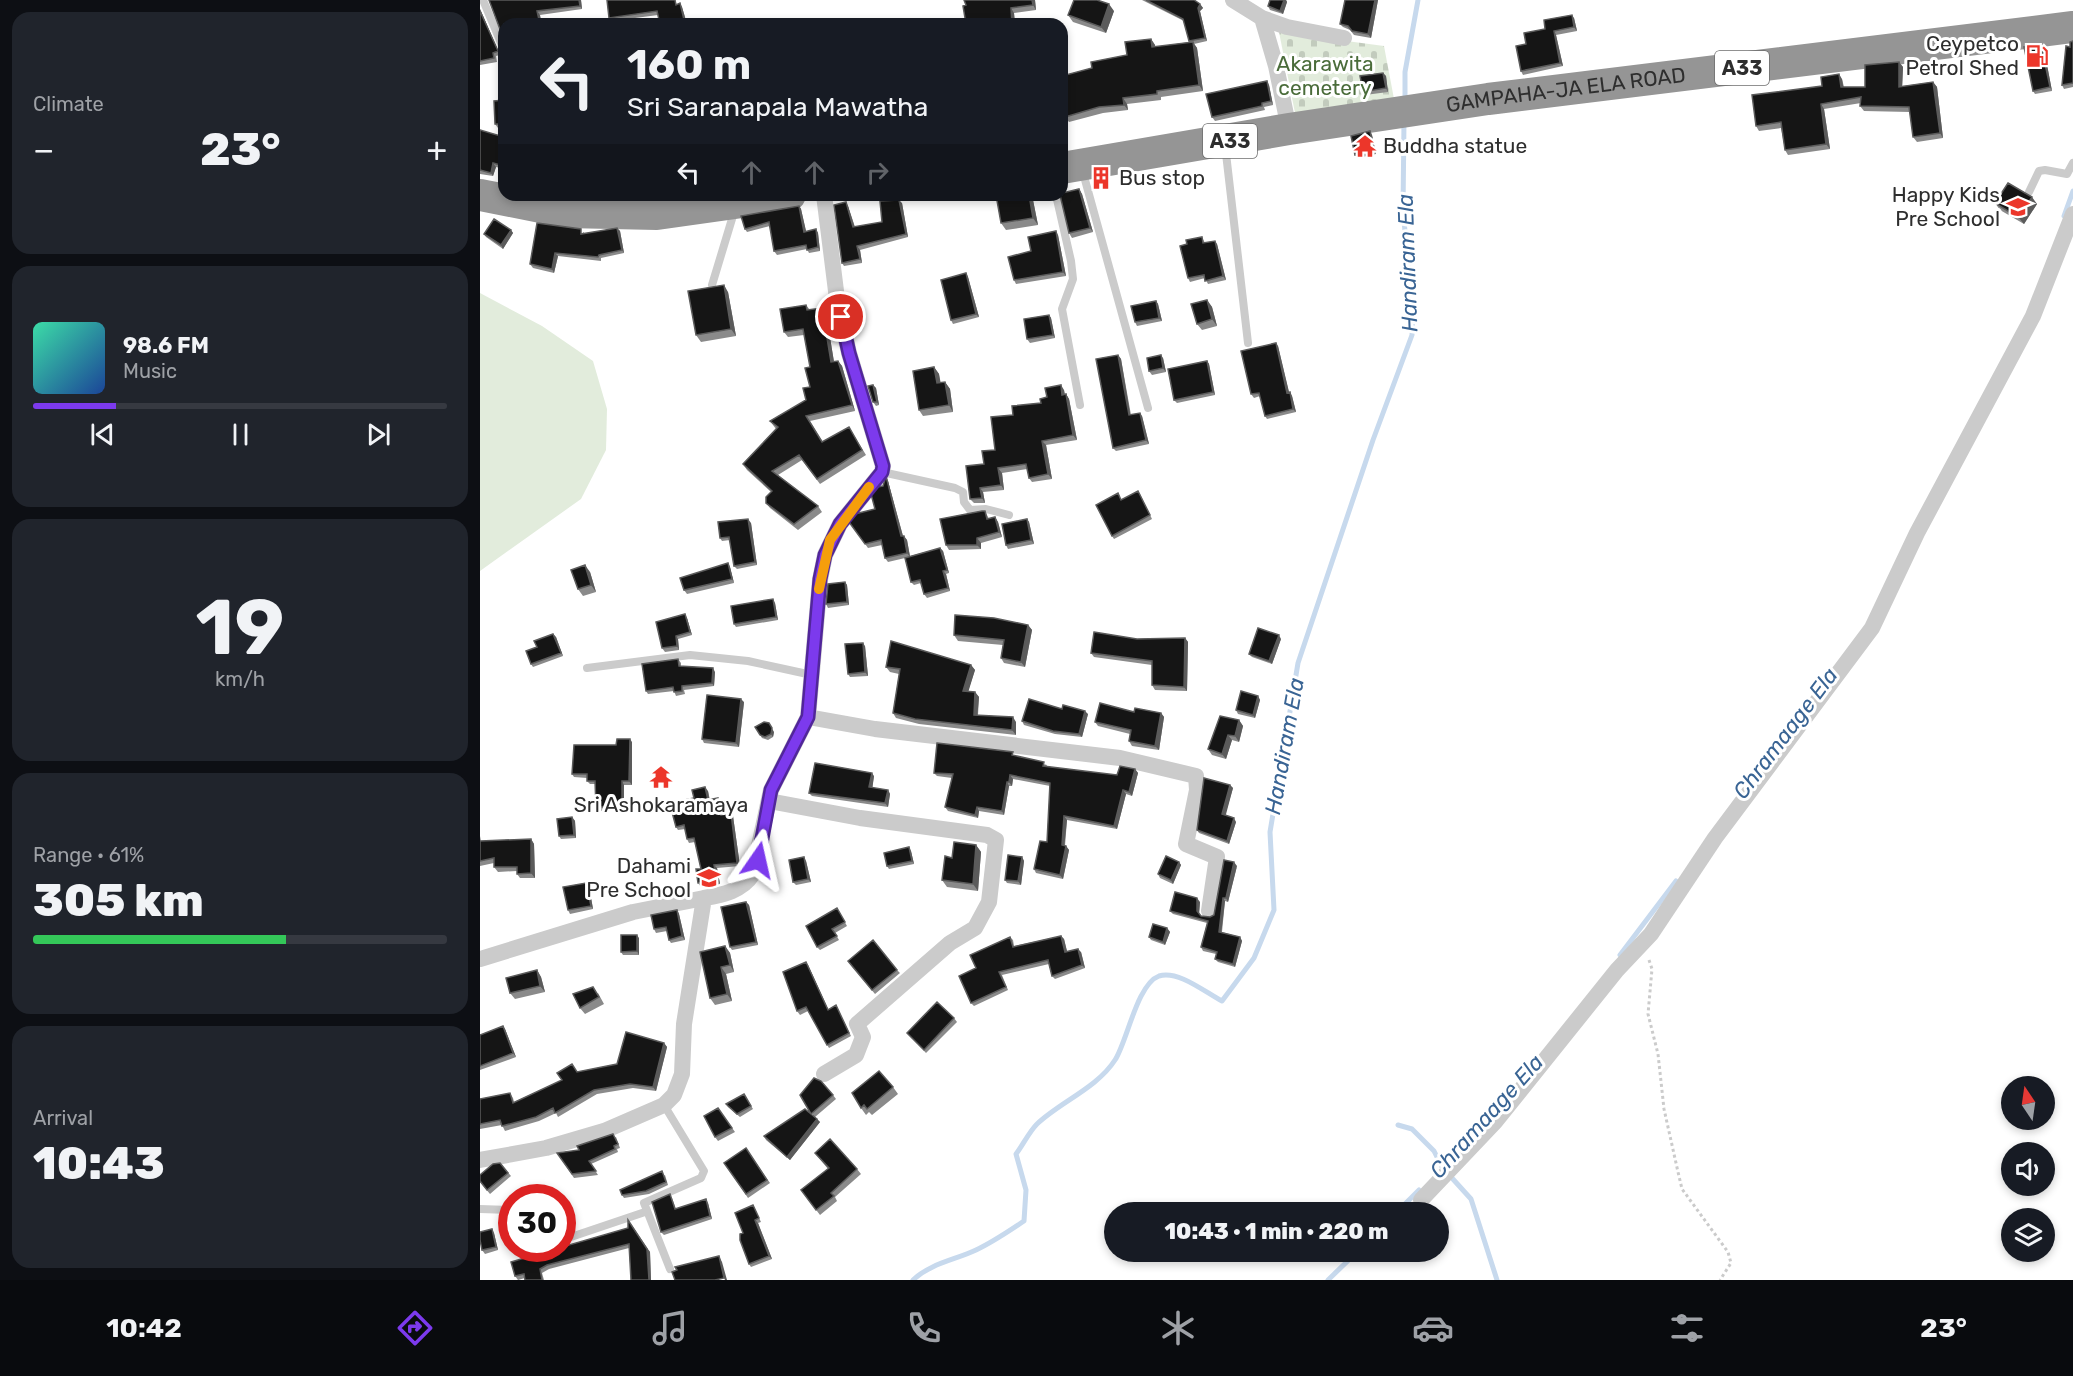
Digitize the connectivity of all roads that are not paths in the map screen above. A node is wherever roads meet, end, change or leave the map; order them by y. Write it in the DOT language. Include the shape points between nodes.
graph roads {
  1 [pos="483,0"];
  2 [pos="1233,0"];
  3 [pos="1262,18"];
  4 [pos="2073,27"];
  5 [pos="498,36"];
  6 [pos="1344,38"];
  7 [pos="1289,129"];
  8 [pos="1225,142"];
  9 [pos="2073,163"];
  10 [pos="1071,167"];
  11 [pos="2029,192"];
  12 [pos="480,195"];
  13 [pos="498,199"];
  14 [pos="510,201"];
  15 [pos="750,201"];
  16 [pos="825,201"];
  17 [pos="1057,201"];
  18 [pos="737,203"];
  19 [pos="2073,214"];
  20 [pos="711,285"];
  21 [pos="1248,343"];
  22 [pos="1080,405"];
  23 [pos="1148,408"];
  24 [pos="882,472"];
  25 [pos="1009,515"];
  26 [pos="587,668"];
  27 [pos="813,675"];
  28 [pos="808,717"];
  29 [pos="769,801"];
  30 [pos="704,898"];
  31 [pos="1209,910"];
  32 [pos="480,959"];
  33 [pos="824,1074"];
  34 [pos="664,1105"];
  35 [pos="480,1160"];
  36 [pos="1421,1200"];
  37 [pos="480,1209"];
  38 [pos="498,1210"];
  39 [pos="645,1212"];
  40 [pos="576,1235"];
  41 [pos="670,1269"];
  1 -- 5 [label="lane"];
  2 -- 3 [label="street"];
  3 -- 6 [label="street"];
  3 -- 7 [label="street"];
  4 -- 7 [label="highway, GAMPAHA-JA ELA ROAD / A33" via="1512,96"];
  7 -- 8 [label="highway, GAMPAHA-JA ELA ROAD / A33"];
  8 -- 10 [label="highway, GAMPAHA-JA ELA ROAD / A33"];
  8 -- 21 [label="lane"];
  9 -- 11 [label="lane" via="2067,174 2039,171"];
  10 -- 23 [label="lane"];
  12 -- 13 [label="highway"];
  14 -- 18 [label="highway" via="566,212"];
  15 -- 18 [label="highway"];
  16 -- 24 [label="street" via="837,299 849,353 883,460"];
  17 -- 22 [label="lane" via="1073,279 1062,309"];
  18 -- 20 [label="lane"];
  19 -- 36 [label="street" via="2033,316 1917,532 1872,628 1715,838 1651,934 1495,1122"];
  24 -- 25 [label="lane" via="955,488 963,492 970,510 986,509"];
  24 -- 27 [label="street" via="830,540 820,579"];
  26 -- 27 [label="lane" via="690,655 748,661"];
  27 -- 28 [label="street"];
  28 -- 29 [label="street" via="775,779"];
  28 -- 31 [label="street" via="874,729 1120,758 1196,776 1197,790 1186,844 1217,857"];
  29 -- 30 [label="street" via="758,860 747,885"];
  29 -- 33 [label="street" via="987,835 996,840 989,902 975,928 950,943 858,1024 863,1037 856,1055"];
  30 -- 32 [label="street" via="633,912"];
  30 -- 34 [label="street" via="684,1024 682,1074 674,1095"];
  34 -- 35 [label="street" via="570,1142"];
  34 -- 39 [label="lane" via="704,1171 701,1178 644,1203"];
  37 -- 38 [label="lane"];
  39 -- 40 [label="lane"];
  39 -- 41 [label="lane"];
}
